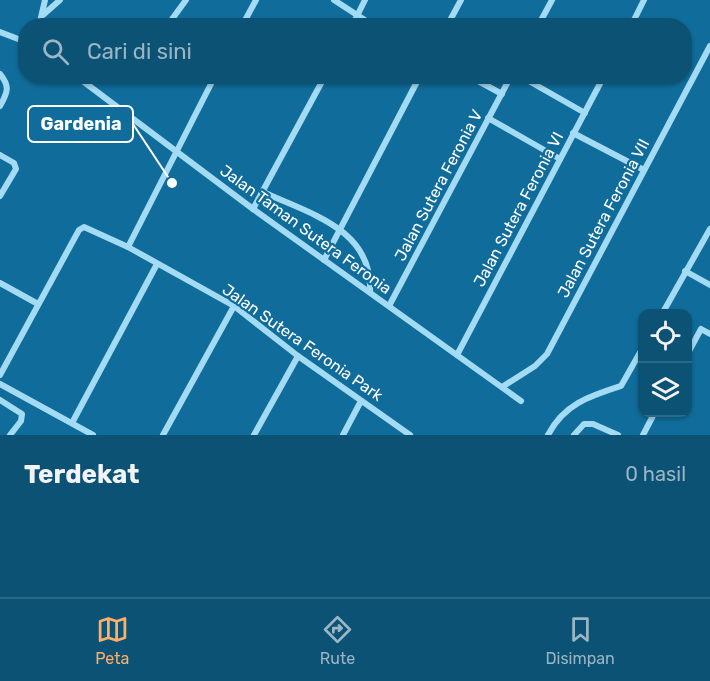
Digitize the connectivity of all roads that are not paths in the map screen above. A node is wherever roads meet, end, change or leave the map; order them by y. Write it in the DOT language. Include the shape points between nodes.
graph roads {
  1 [pos="45,0"];
  2 [pos="60,0"];
  3 [pos="186,0"];
  4 [pos="256,0"];
  5 [pos="334,0"];
  6 [pos="365,0"];
  7 [pos="461,0"];
  8 [pos="552,0"];
  9 [pos="644,0"];
  10 [pos="43,15"];
  11 [pos="357,16"];
  12 [pos="42,18"];
  13 [pos="173,18"];
  14 [pos="246,18"];
  15 [pos="360,18"];
  16 [pos="451,18"];
  17 [pos="542,18"];
  18 [pos="635,18"];
  19 [pos="0,32"];
  20 [pos="18,39"];
  21 [pos="710,46"];
  22 [pos="0,74"];
  23 [pos="692,80"];
  24 [pos="87,84"];
  25 [pos="211,84"];
  26 [pos="320,84"];
  27 [pos="416,84"];
  28 [pos="484,84"];
  29 [pos="507,84"];
  30 [pos="534,84"];
  31 [pos="600,84"];
  32 [pos="690,84"];
  33 [pos="502,94"];
  34 [pos="0,106"];
  35 [pos="585,113"];
  36 [pos="488,118"];
  37 [pos="573,134"];
  38 [pos="178,152"];
  39 [pos="0,155"];
  40 [pos="560,159"];
  41 [pos="644,170"];
  42 [pos="263,192"];
  43 [pos="0,196"];
  44 [pos="253,209"];
  45 [pos="340,228"];
  46 [pos="710,229"];
  47 [pos="128,247"];
  48 [pos="324,260"];
  49 [pos="157,264"];
  50 [pos="685,271"];
  51 [pos="0,284"];
  52 [pos="710,285"];
  53 [pos="369,292"];
  54 [pos="38,304"];
  55 [pos="234,306"];
  56 [pos="389,306"];
  57 [pos="665,309"];
  58 [pos="710,334"];
  59 [pos="692,344"];
  60 [pos="457,355"];
  61 [pos="298,356"];
  62 [pos="638,356"];
  63 [pos="0,375"];
  64 [pos="0,384"];
  65 [pos="502,387"];
  66 [pos="0,400"];
  67 [pos="361,401"];
  68 [pos="521,401"];
  69 [pos="652,417"];
  70 [pos="72,423"];
  71 [pos="10,435"];
  72 [pos="93,435"];
  73 [pos="164,435"];
  74 [pos="254,435"];
  75 [pos="343,435"];
  76 [pos="410,435"];
  77 [pos="548,435"];
  78 [pos="574,435"];
  79 [pos="618,435"];
  80 [pos="642,435"];
  1 -- 10 [label="street"];
  2 -- 10 [label="street"];
  3 -- 13 [label="street"];
  4 -- 14 [label="street"];
  5 -- 11 [label="street"];
  6 -- 11 [label="street"];
  7 -- 16 [label="street"];
  8 -- 17 [label="street"];
  9 -- 18 [label="street"];
  10 -- 12 [label="street"];
  11 -- 15 [label="street"];
  19 -- 20 [label="street"];
  21 -- 23 [label="street, Jalan Sutera Feronia VII"];
  22 -- 34 [label="street" via="8,88"];
  24 -- 38 [label="street, Jalan Taman Sutera Feronia"];
  25 -- 38 [label="street"];
  26 -- 42 [label="street"];
  27 -- 45 [label="street"];
  28 -- 33 [label="street"];
  29 -- 33 [label="street, Jalan Sutera Feronia V"];
  30 -- 35 [label="street"];
  31 -- 35 [label="street, Jalan Sutera Feronia VI"];
  32 -- 41 [label="street, Jalan Sutera Feronia VII"];
  33 -- 36 [label="street, Jalan Sutera Feronia V"];
  35 -- 37 [label="street, Jalan Sutera Feronia VI"];
  36 -- 40 [label="street"];
  36 -- 56 [label="street, Jalan Sutera Feronia V"];
  37 -- 40 [label="street, Jalan Sutera Feronia VI"];
  37 -- 41 [label="street"];
  38 -- 44 [label="street, Jalan Taman Sutera Feronia"];
  38 -- 47 [label="street"];
  39 -- 43 [label="street" via="16,168"];
  40 -- 60 [label="street, Jalan Sutera Feronia VI"];
  41 -- 65 [label="street, Jalan Sutera Feronia VII" via="546,354"];
  42 -- 44 [label="street"];
  42 -- 45 [label="street"];
  44 -- 48 [label="street, Jalan Taman Sutera Feronia"];
  45 -- 48 [label="street"];
  45 -- 53 [label="street" via="368,265"];
  46 -- 50 [label="street"];
  47 -- 49 [label="street, Jalan Sutera Feronia Park"];
  47 -- 54 [label="street, Jalan Sutera Feronia Park" via="81,228"];
  48 -- 53 [label="street, Jalan Taman Sutera Feronia"];
  49 -- 55 [label="street, Jalan Sutera Feronia Park"];
  49 -- 70 [label="street"];
  50 -- 52 [label="street"];
  50 -- 57 [label="street"];
  51 -- 54 [label="street"];
  53 -- 56 [label="street, Jalan Taman Sutera Feronia"];
  54 -- 63 [label="street"];
  55 -- 61 [label="street, Jalan Sutera Feronia Park"];
  55 -- 73 [label="street"];
  56 -- 60 [label="street, Jalan Taman Sutera Feronia"];
  58 -- 59 [label="street" via="701,329"];
  60 -- 65 [label="street, Jalan Taman Sutera Feronia"];
  61 -- 67 [label="street, Jalan Sutera Feronia Park"];
  61 -- 74 [label="street"];
  62 -- 77 [label="street" via="621,386 584,398 563,413"];
  64 -- 70 [label="street"];
  65 -- 68 [label="street, Jalan Taman Sutera Feronia"];
  66 -- 71 [label="street" via="22,414"];
  67 -- 75 [label="street"];
  67 -- 76 [label="street, Jalan Sutera Feronia Park"];
  69 -- 80 [label="street"];
  70 -- 72 [label="street"];
  78 -- 79 [label="street" via="584,424"];
}
